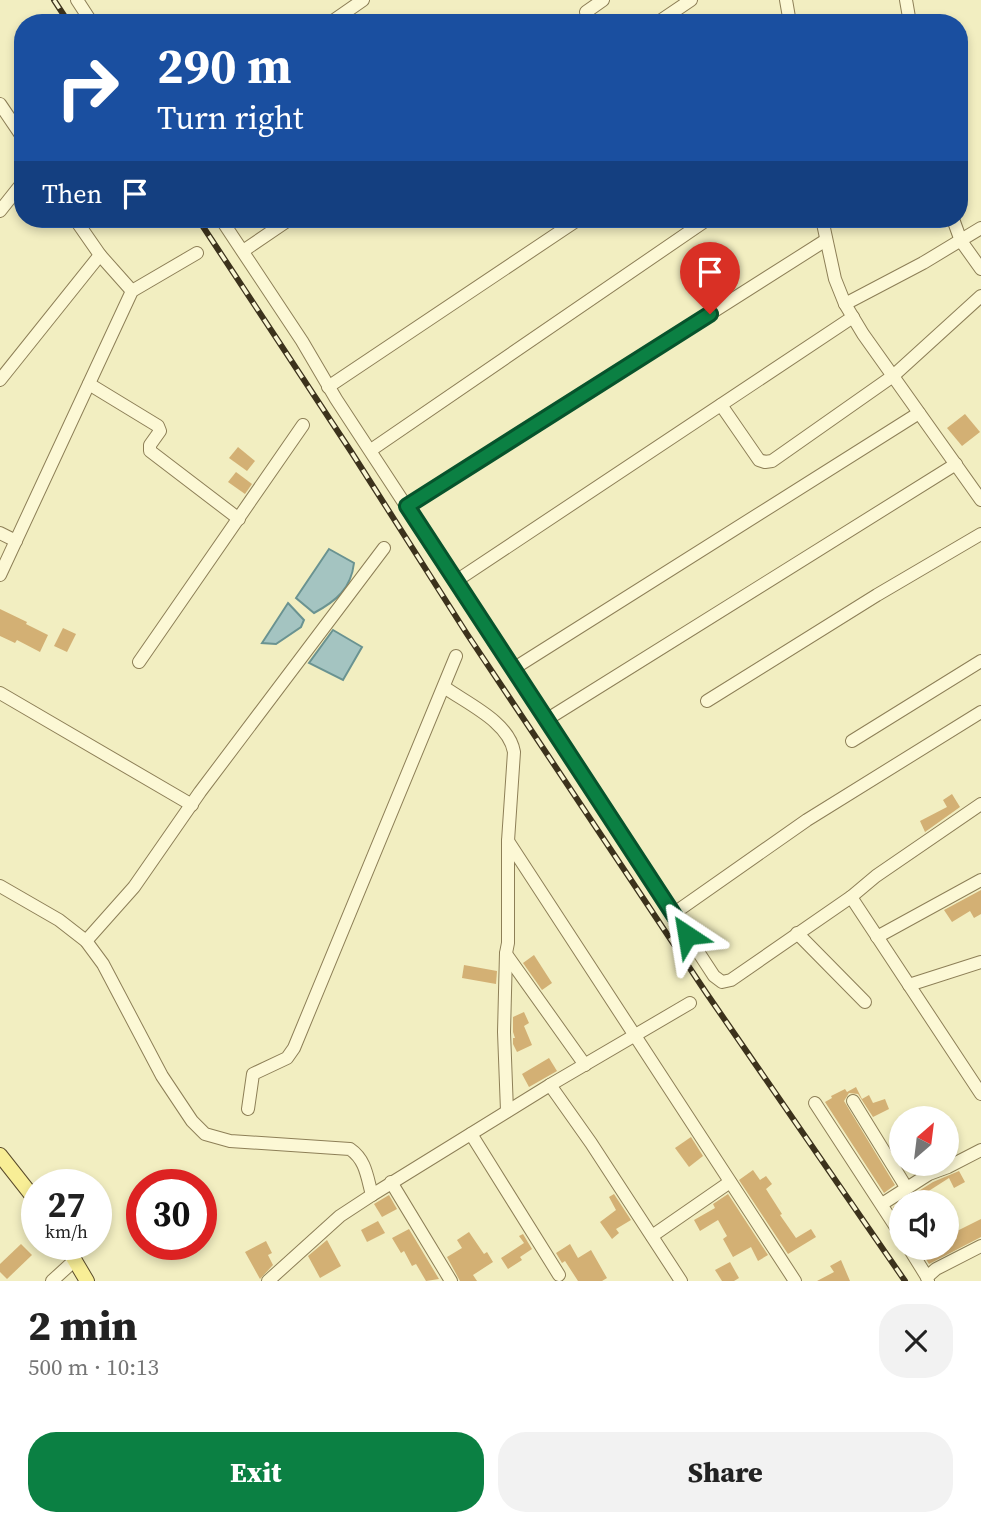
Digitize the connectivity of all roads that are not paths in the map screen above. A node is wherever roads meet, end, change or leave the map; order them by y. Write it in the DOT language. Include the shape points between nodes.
graph roads {
  1 [pos="363,0"];
  2 [pos="603,0"];
  3 [pos="691,0"];
  4 [pos="586,12"];
  5 [pos="343,14"];
  6 [pos="670,14"];
  7 [pos="0,104"];
  8 [pos="14,125"];
  9 [pos="14,193"];
  10 [pos="0,211"];
  11 [pos="81,228"];
  12 [pos="227,228"];
  13 [pos="277,228"];
  14 [pos="566,228"];
  15 [pos="695,228"];
  16 [pos="824,228"];
  17 [pos="956,228"];
  18 [pos="981,228"];
  19 [pos="826,240"];
  20 [pos="961,241"];
  21 [pos="243,251"];
  22 [pos="197,253"];
  23 [pos="100,256"];
  24 [pos="981,269"];
  25 [pos="132,291"];
  26 [pos="981,296"];
  27 [pos="845,304"];
  28 [pos="853,317"];
  29 [pos="893,376"];
  30 [pos="0,380"];
  31 [pos="89,384"];
  32 [pos="328,387"];
  33 [pos="721,405"];
  34 [pos="919,413"];
  35 [pos="303,425"];
  36 [pos="371,450"];
  37 [pos="956,464"];
  38 [pos="981,500"];
  39 [pos="407,506"];
  40 [pos="239,519"];
  41 [pos="0,533"];
  42 [pos="981,534"];
  43 [pos="16,541"];
  44 [pos="384,548"];
  45 [pos="0,575"];
  46 [pos="456,581"];
  47 [pos="456,656"];
  48 [pos="139,662"];
  49 [pos="981,662"];
  50 [pos="513,668"];
  51 [pos="444,687"];
  52 [pos="0,693"];
  53 [pos="707,701"];
  54 [pos="981,712"];
  55 [pos="546,720"];
  56 [pos="852,741"];
  57 [pos="981,804"];
  58 [pos="192,805"];
  59 [pos="508,841"];
  60 [pos="981,880"];
  61 [pos="0,886"];
  62 [pos="851,897"];
  63 [pos="673,914"];
  64 [pos="797,933"];
  65 [pos="877,937"];
  66 [pos="86,941"];
  67 [pos="506,953"];
  68 [pos="981,962"];
  69 [pos="909,985"];
  70 [pos="865,1002"];
  71 [pos="690,1003"];
  72 [pos="635,1036"];
  73 [pos="585,1065"];
  74 [pos="550,1085"];
  75 [pos="981,1094"];
  76 [pos="853,1101"];
  77 [pos="815,1103"];
  78 [pos="248,1109"];
  79 [pos="507,1111"];
  80 [pos="471,1134"];
  81 [pos="981,1150"];
  82 [pos="0,1155"];
  83 [pos="21,1182"];
  84 [pos="391,1182"];
  85 [pos="730,1182"];
  86 [pos="906,1187"];
  87 [pos="372,1195"];
  88 [pos="883,1204"];
  89 [pos="889,1214"];
  90 [pos="652,1236"];
  91 [pos="981,1246"];
  92 [pos="75,1260"];
  93 [pos="916,1260"];
  94 [pos="559,1275"];
  95 [pos="927,1279"];
  96 [pos="52,1281"];
  97 [pos="87,1281"];
  98 [pos="268,1281"];
  99 [pos="451,1281"];
  100 [pos="681,1281"];
  101 [pos="795,1281"];
  1 -- 5 [label="street"];
  2 -- 4 [label="street"];
  3 -- 6 [label="street"];
  7 -- 8 [label="street"];
  9 -- 10 [label="street"];
  11 -- 23 [label="street"];
  12 -- 21 [label="street"];
  13 -- 21 [label="street"];
  14 -- 32 [label="street"];
  15 -- 36 [label="street"];
  16 -- 19 [label="street"];
  17 -- 20 [label="street"];
  18 -- 20 [label="street"];
  19 -- 27 [label="street"];
  19 -- 39 [label="street"];
  20 -- 24 [label="street"];
  20 -- 27 [label="street"];
  21 -- 32 [label="street"];
  22 -- 25 [label="street"];
  23 -- 25 [label="street"];
  23 -- 30 [label="street"];
  25 -- 31 [label="street"];
  26 -- 29 [label="street"];
  27 -- 28 [label="street"];
  28 -- 29 [label="street"];
  28 -- 33 [label="street"];
  29 -- 33 [label="street" via="765,463"];
  29 -- 34 [label="street"];
  31 -- 40 [label="street" via="158,426 150,451"];
  31 -- 43 [label="street"];
  32 -- 36 [label="street"];
  33 -- 46 [label="street"];
  34 -- 37 [label="street"];
  34 -- 50 [label="street"];
  35 -- 40 [label="street"];
  36 -- 39 [label="street"];
  37 -- 38 [label="street"];
  37 -- 55 [label="street"];
  39 -- 46 [label="street"];
  40 -- 48 [label="street"];
  41 -- 43 [label="street"];
  42 -- 53 [label="street"];
  43 -- 45 [label="street"];
  44 -- 58 [label="street"];
  46 -- 50 [label="street"];
  47 -- 51 [label="street"];
  49 -- 56 [label="street"];
  50 -- 55 [label="street"];
  51 -- 59 [label="street" via="512,739"];
  51 -- 78 [label="street" via="294,1048 287,1058 253,1074"];
  52 -- 58 [label="street"];
  54 -- 63 [label="street" via="807,820"];
  55 -- 63 [label="street"];
  57 -- 62 [label="street"];
  58 -- 66 [label="street" via="134,887"];
  59 -- 67 [label="street"];
  59 -- 72 [label="street"];
  60 -- 65 [label="street"];
  61 -- 66 [label="street"];
  62 -- 64 [label="street"];
  62 -- 65 [label="street"];
  63 -- 64 [label="street" via="722,982"];
  64 -- 70 [label="street"];
  65 -- 69 [label="street"];
  66 -- 87 [label="street" via="109,974 163,1076 205,1133 230,1141 351,1149 363,1162"];
  67 -- 73 [label="street"];
  67 -- 79 [label="street"];
  68 -- 69 [label="street"];
  69 -- 75 [label="street"];
  71 -- 72 [label="street"];
  72 -- 73 [label="street"];
  72 -- 85 [label="street"];
  73 -- 74 [label="street"];
  74 -- 79 [label="street"];
  74 -- 90 [label="street"];
  76 -- 86 [label="street"];
  77 -- 88 [label="street"];
  79 -- 80 [label="street"];
  80 -- 84 [label="street"];
  80 -- 94 [label="street"];
  81 -- 86 [label="street"];
  82 -- 83 [label="main road"];
  84 -- 87 [label="street"];
  84 -- 99 [label="street"];
  85 -- 90 [label="street"];
  85 -- 101 [label="street"];
  86 -- 88 [label="street"];
  87 -- 98 [label="street" via="340,1216"];
  88 -- 89 [label="street"];
  90 -- 100 [label="street"];
  91 -- 95 [label="street" via="936,1269"];
  92 -- 96 [label="street"];
  92 -- 97 [label="main road"];
  93 -- 95 [label="street"];
}
